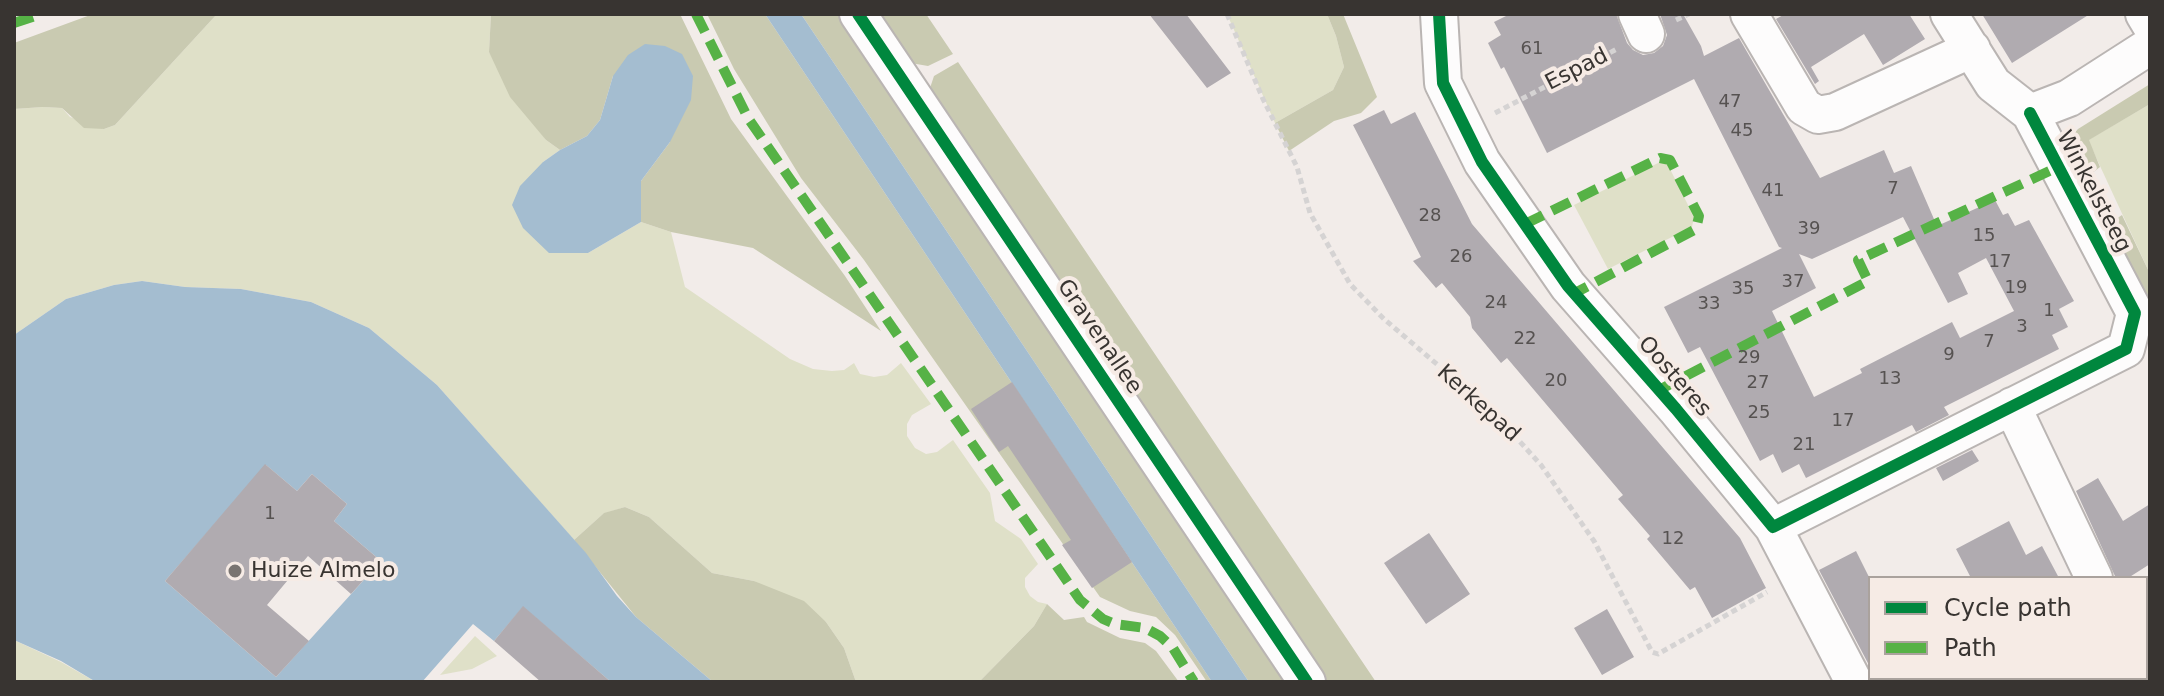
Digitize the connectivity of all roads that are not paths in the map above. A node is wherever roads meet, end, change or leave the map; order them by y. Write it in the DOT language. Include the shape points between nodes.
graph roads {
  1 [pos="858,14"];
  2 [pos="1439,14"];
  3 [pos="1749,14"];
  4 [pos="1949,14"];
  5 [pos="2144,14"];
  6 [pos="2150,24"];
  7 [pos="2150,46"];
  8 [pos="1972,49"];
  9 [pos="2030,113"];
  10 [pos="2012,406"];
  11 [pos="1773,527"];
  12 [pos="2093,576"];
  13 [pos="1307,682"];
  14 [pos="1854,682"];
  1 -- 13 [label="street, Gravenallee"];
  2 -- 11 [label="street, Oosteres" via="1443,83 1482,162 1568,286"];
  3 -- 8 [label="street" via="1804,107 1818,115"];
  4 -- 8 [label="street, Winkelsteeg"];
  5 -- 6 [label="street"];
  7 -- 9 [label="street, Winkelsteeg" via="2069,98"];
  8 -- 9 [label="street, Winkelsteeg" via="1993,84"];
  9 -- 10 [label="street, Winkelsteeg" via="2135,313 2126,349"];
  10 -- 11 [label="street"];
  10 -- 12 [label="street"];
  11 -- 14 [label="street, Oosteres"];
}
